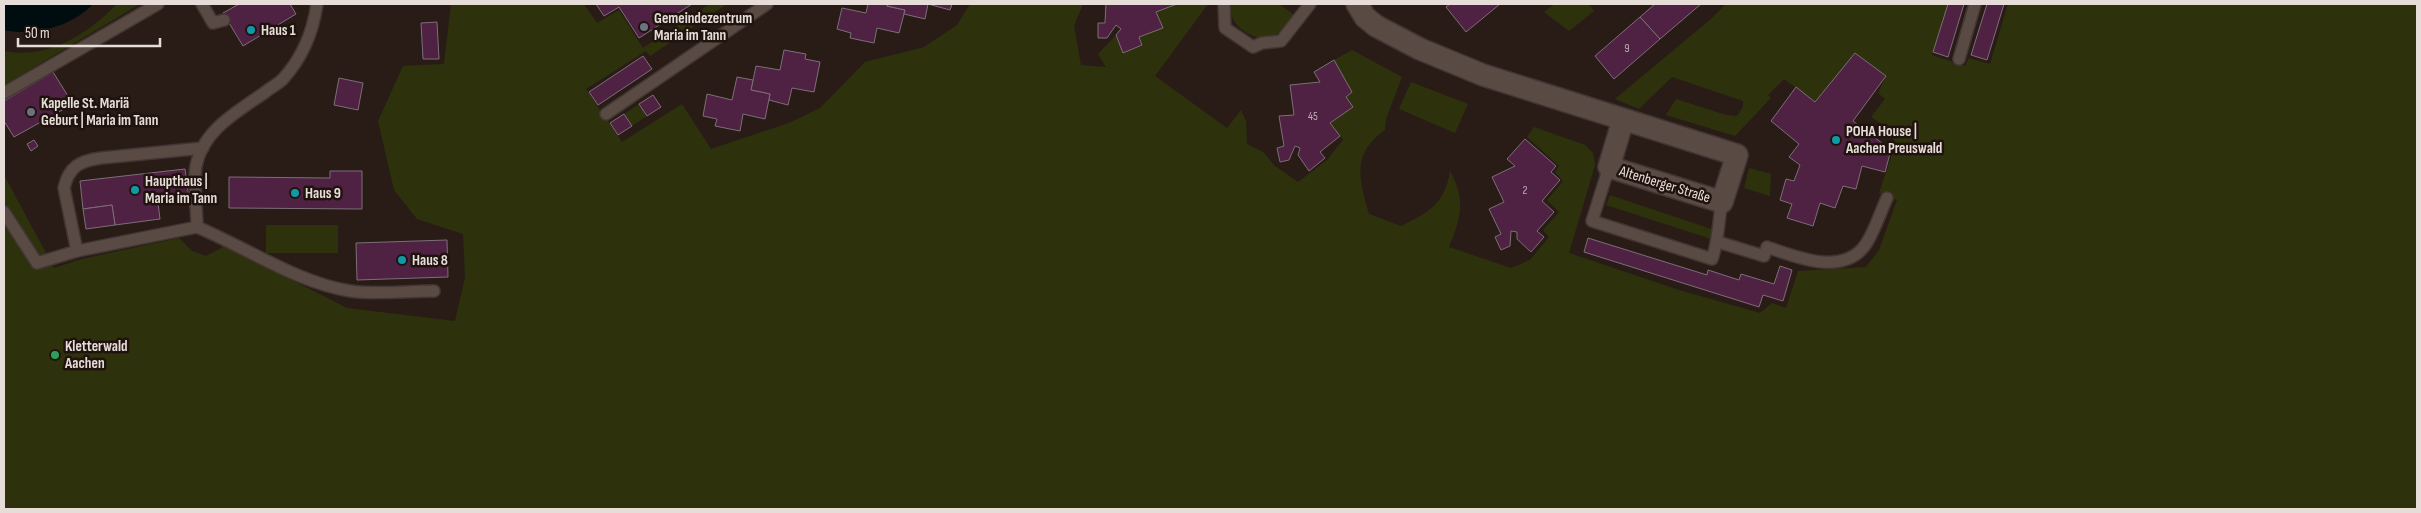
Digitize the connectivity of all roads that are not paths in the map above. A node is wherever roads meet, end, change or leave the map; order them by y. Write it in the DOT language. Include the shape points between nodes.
graph roads {
  1 [pos="158,4"];
  2 [pos="202,4"];
  3 [pos="317,4"];
  4 [pos="767,4"];
  5 [pos="1224,4"];
  6 [pos="1310,4"];
  7 [pos="1357,4"];
  8 [pos="1975,4"];
  9 [pos="224,20"];
  10 [pos="1959,59"];
  11 [pos="4,93"];
  12 [pos="606,114"];
  13 [pos="1623,120"];
  14 [pos="203,148"];
  15 [pos="1609,167"];
  16 [pos="1887,198"];
  17 [pos="1722,202"];
  18 [pos="4,212"];
  19 [pos="197,227"];
  20 [pos="1718,242"];
  21 [pos="77,251"];
  22 [pos="434,291"];
  1 -- 11 [label="lane"];
  2 -- 9 [label="lane" via="213,23"];
  3 -- 14 [label="lane" via="303,51 282,80 228,118 212,133"];
  4 -- 12 [label="lane"];
  5 -- 6 [label="lane" via="1225,28 1253,47 1281,41"];
  7 -- 13 [label="street, Altenberger Straße" via="1365,18 1376,26 1420,49 1483,75"];
  8 -- 10 [label="lane"];
  13 -- 15 [label="street, Altenberger Straße"];
  13 -- 17 [label="street, Altenberger Straße" via="1737,155"];
  14 -- 19 [label="lane" via="196,167"];
  14 -- 21 [label="lane" via="101,158 74,166 66,177 64,188"];
  15 -- 17 [label="street, Altenberger Straße"];
  15 -- 20 [label="lane" via="1592,222 1712,259"];
  16 -- 20 [label="lane" via="1864,246 1850,257 1836,262 1801,259 1767,247 1764,256"];
  17 -- 20 [label="lane"];
  18 -- 21 [label="lane" via="37,263"];
  19 -- 21 [label="lane"];
  19 -- 22 [label="lane" via="292,273 349,291"];
}
